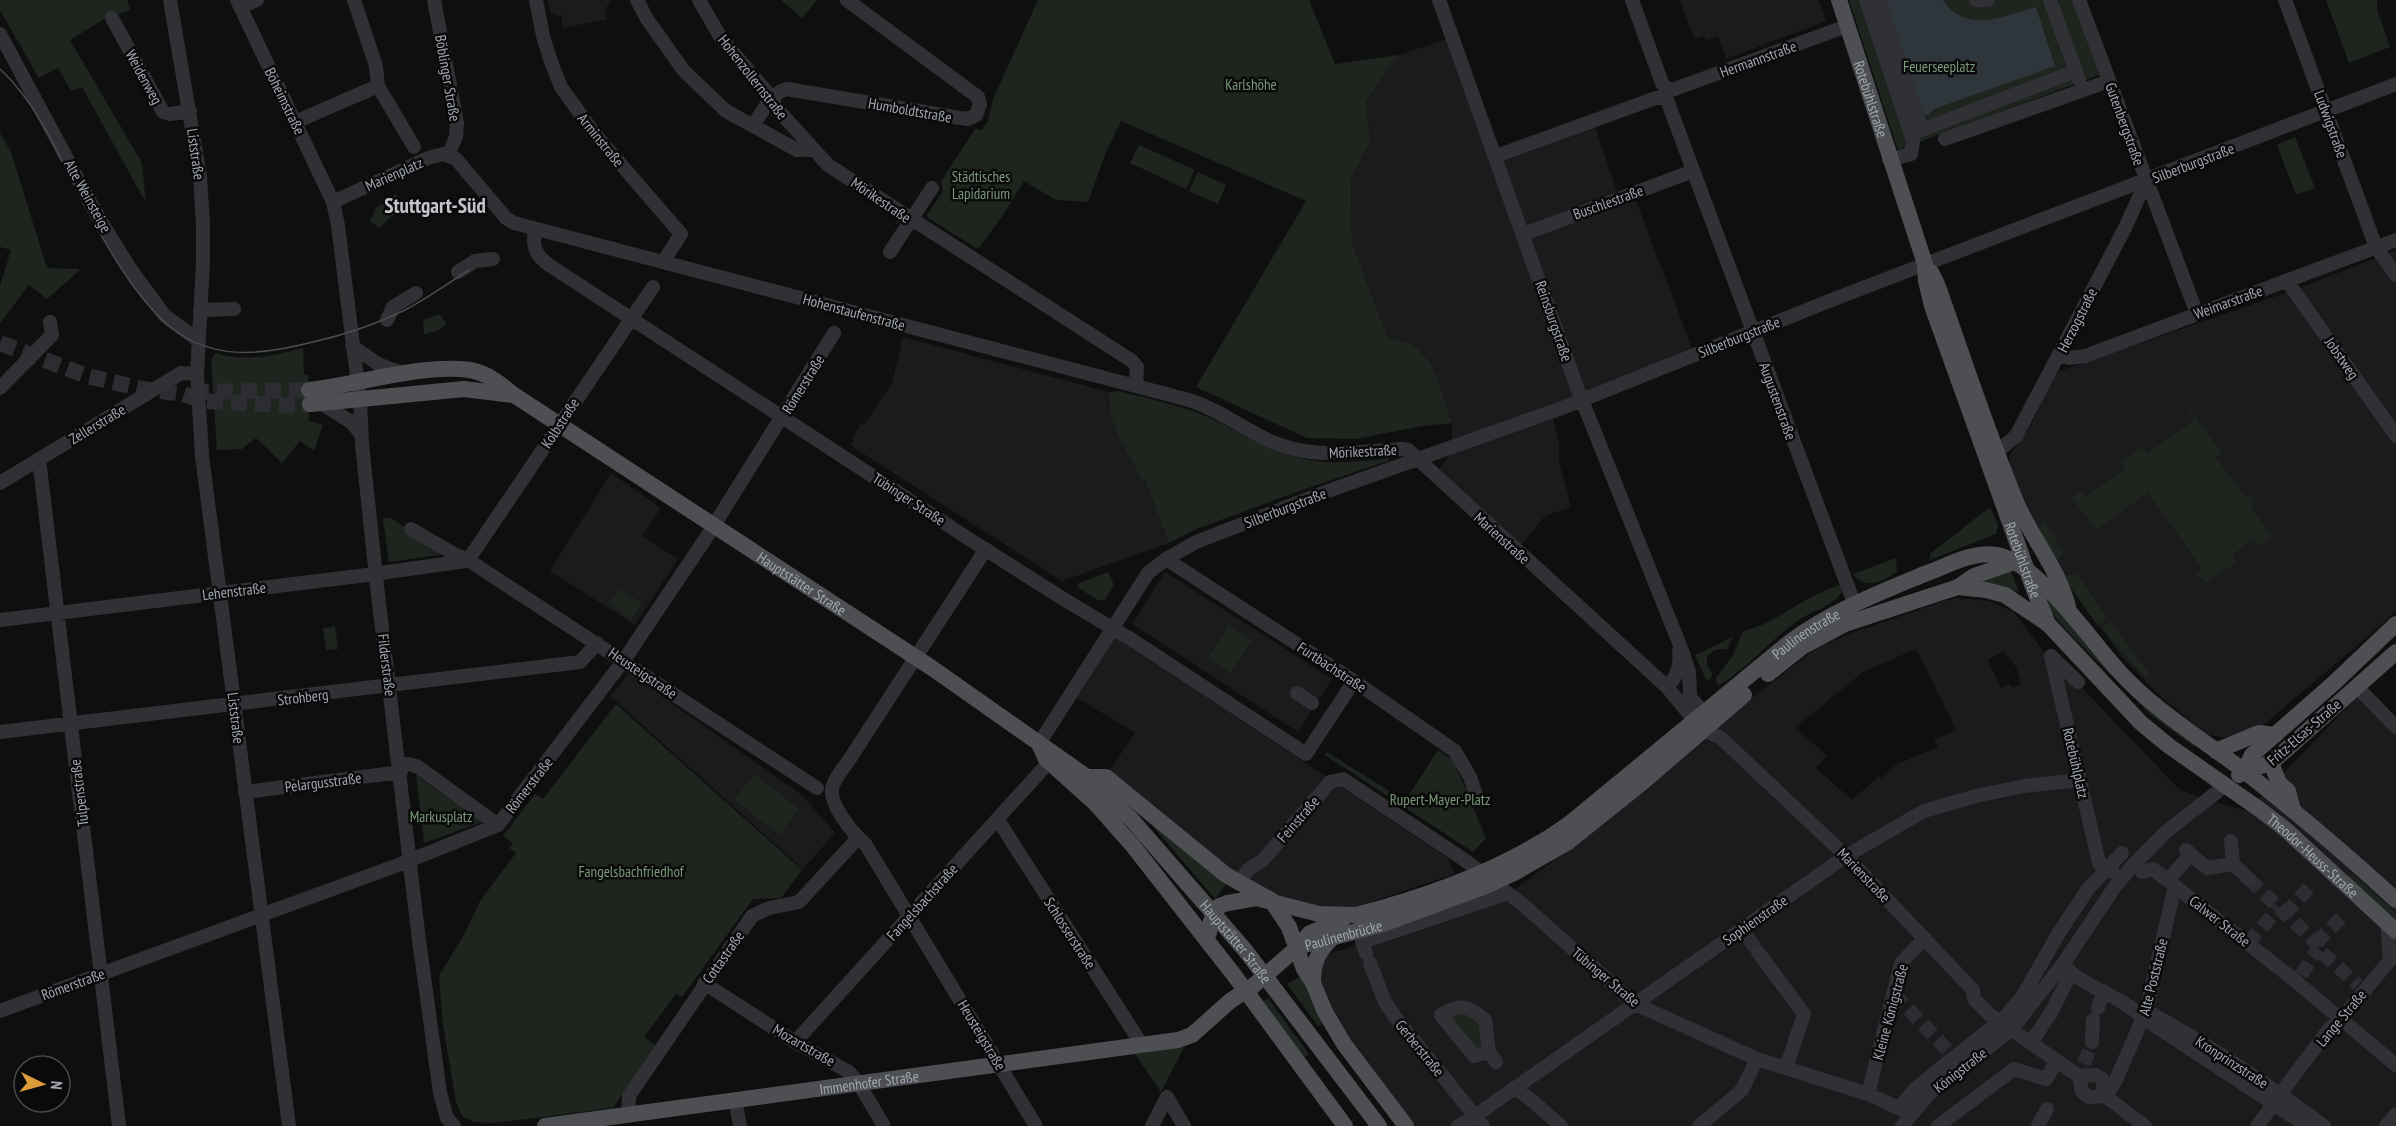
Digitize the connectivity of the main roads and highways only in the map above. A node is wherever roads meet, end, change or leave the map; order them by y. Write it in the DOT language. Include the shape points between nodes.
graph roads {
  1 [pos="1839,0"];
  2 [pos="1942,317"];
  3 [pos="458,370"];
  4 [pos="448,390"];
  5 [pos="514,395"];
  6 [pos="2019,524"];
  7 [pos="1986,555"];
  8 [pos="2021,561"];
  9 [pos="1958,587"];
  10 [pos="2070,615"];
  11 [pos="2048,624"];
  12 [pos="2396,624"];
  13 [pos="2396,652"];
  14 [pos="1705,721"];
  15 [pos="2275,735"];
  16 [pos="1040,742"];
  17 [pos="2216,752"];
  18 [pos="2271,763"];
  19 [pos="2244,771"];
  20 [pos="1087,777"];
  21 [pos="2226,785"];
  22 [pos="2293,810"];
  23 [pos="1569,824"];
  24 [pos="1568,842"];
  25 [pos="2364,871"];
  26 [pos="2342,882"];
  27 [pos="1238,883"];
  28 [pos="1271,900"];
  29 [pos="2396,900"];
  30 [pos="1224,902"];
  31 [pos="2391,927"];
  32 [pos="1335,928"];
  33 [pos="1211,941"];
  34 [pos="1294,950"];
  35 [pos="1234,975"];
  36 [pos="1313,983"];
  37 [pos="1250,989"];
  38 [pos="1230,1001"];
  39 [pos="618,1119"];
  40 [pos="1376,1124"];
  41 [pos="545,1126"];
  42 [pos="1345,1126"];
  43 [pos="1406,1126"];
  1 -- 2 [label="main road, Rotebühlstraße" via="1925,264 1926,282"];
  2 -- 6 [label="main road, Rotebühlstraße"];
  2 -- 6 [label="main road, Rotebühlstraße" via="1996,449"];
  3 -- 4 [label="main road"];
  3 -- 4 [label="main road, Hauptstätter Straße" via="357,382 313,399 360,400"];
  3 -- 5 [label="main road, Hauptstätter Straße" via="471,370 497,381"];
  4 -- 5 [label="main road, Hauptstätter Straße"];
  5 -- 16 [label="main road, Hauptstätter Straße"];
  6 -- 7 [label="main road"];
  6 -- 8 [label="main road, Rotebühlstraße"];
  6 -- 10 [label="main road, Rotebühlstraße" via="2065,590"];
  7 -- 8 [label="main road, Paulinenstraße"];
  7 -- 14 [label="main road, Paulinenstraße" via="1966,558 1854,603 1813,625"];
  8 -- 9 [label="main road" via="1974,576"];
  8 -- 10 [label="main road, Paulinenstraße"];
  8 -- 11 [label="main road, Rotebühlstraße"];
  9 -- 11 [label="main road, Paulinenstraße" via="2005,595"];
  9 -- 14 [label="main road, Paulinenstraße" via="1860,618 1802,647"];
  10 -- 17 [label="main road, Rotebühlstraße" via="2139,691"];
  11 -- 21 [label="main road, Rotebühlstraße" via="2141,723"];
  12 -- 15 [label="main road, Fritz-Elsas-Straße"];
  13 -- 18 [label="main road, Fritz-Elsas-Straße"];
  14 -- 23 [label="main road, Paulinenstraße"];
  14 -- 24 [label="main road, Paulinenstraße" via="1602,816"];
  15 -- 17 [label="main road, Fritz-Elsas-Straße" via="2259,734"];
  15 -- 19 [label="main road, Fritz-Elsas-Straße" via="2252,755"];
  16 -- 20 [label="main road, Hauptstätter Straße"];
  16 -- 33 [label="main road" via="1049,762 1115,824"];
  17 -- 19 [label="main road, Rotebühlstraße"];
  18 -- 19 [label="main road, Fritz-Elsas-Straße"];
  18 -- 22 [label="main road" via="2279,783 2288,791"];
  19 -- 21 [label="main road"];
  19 -- 22 [label="main road, Theodor-Heuss-Straße"];
  20 -- 27 [label="main road, Hauptstätter Straße" via="1106,777"];
  20 -- 40 [label="main road, Hauptstätter Straße" via="1132,820 1245,950"];
  21 -- 26 [label="main road, Theodor-Heuss-Straße" via="2285,830"];
  22 -- 25 [label="main road, Theodor-Heuss-Straße"];
  23 -- 32 [label="main road, Paulinenbrücke, bridge" via="1485,872 1356,915"];
  24 -- 32 [label="main road, Paulinenbrücke, bridge" via="1516,872 1440,904"];
  25 -- 26 [label="main road" via="2347,870 2342,874"];
  25 -- 29 [label="main road, Theodor-Heuss-Straße"];
  26 -- 31 [label="main road, Theodor-Heuss-Straße"];
  27 -- 28 [label="main road, Hauptstätter Straße"];
  27 -- 30 [label="main road"];
  28 -- 30 [label="main road"];
  28 -- 32 [label="main road"];
  28 -- 34 [label="main road" via="1282,914"];
  30 -- 33 [label="main road, bridge" via="1211,921"];
  32 -- 34 [label="main road, Paulinenbrücke" via="1310,933"];
  32 -- 36 [label="main road" via="1316,956"];
  33 -- 35 [label="main road"];
  34 -- 36 [label="main road"];
  34 -- 37 [label="main road, bridge"];
  35 -- 37 [label="main road"];
  35 -- 38 [label="main road"];
  36 -- 43 [label="main road" via="1344,1044"];
  37 -- 38 [label="main road"];
  37 -- 42 [label="main road"];
  38 -- 39 [label="main road, Immenhofer Straße" via="1192,1035 1178,1040"];
  39 -- 41 [label="main road, Immenhofer Straße"];
}
